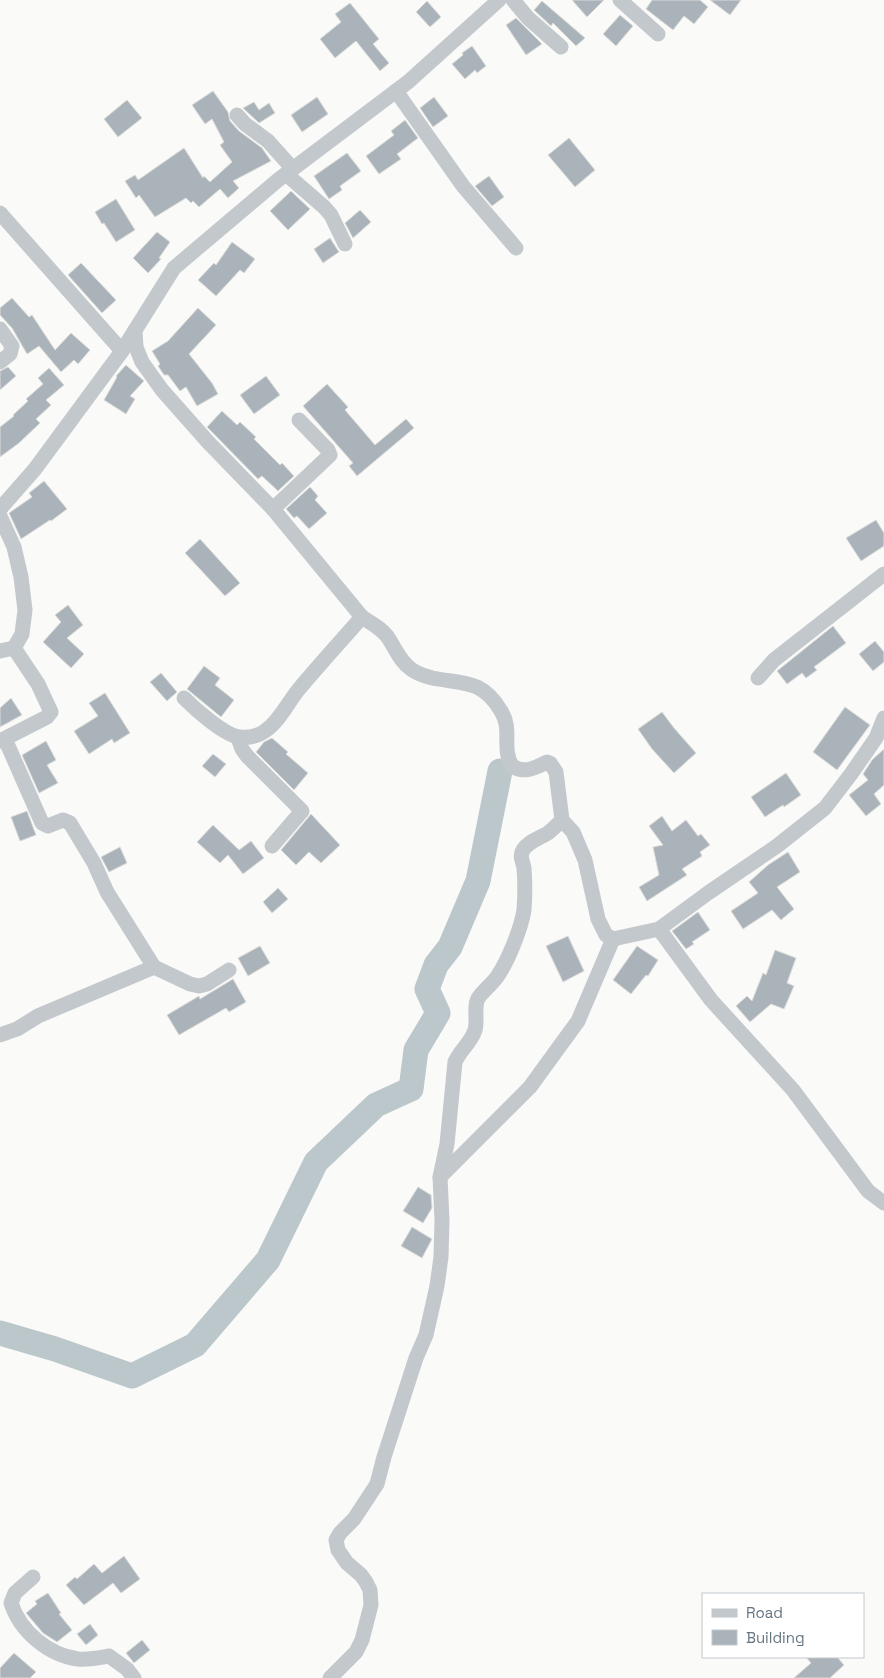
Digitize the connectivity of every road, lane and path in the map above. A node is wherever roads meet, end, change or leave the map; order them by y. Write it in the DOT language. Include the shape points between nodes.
graph roads {
  1 [pos="499,0"];
  2 [pos="513,0"];
  3 [pos="620,0"];
  4 [pos="658,34"];
  5 [pos="561,47"];
  6 [pos="396,91"];
  7 [pos="237,115"];
  8 [pos="290,172"];
  9 [pos="0,213"];
  10 [pos="344,244"];
  11 [pos="516,248"];
  12 [pos="0,329"];
  13 [pos="135,329"];
  14 [pos="122,351"];
  15 [pos="0,362"];
  16 [pos="300,420"];
  17 [pos="0,509"];
  18 [pos="273,509"];
  19 [pos="0,516"];
  20 [pos="884,574"];
  21 [pos="362,617"];
  22 [pos="7,650"];
  23 [pos="758,678"];
  24 [pos="184,698"];
  25 [pos="883,725"];
  26 [pos="238,738"];
  27 [pos="2,740"];
  28 [pos="562,820"];
  29 [pos="272,846"];
  30 [pos="659,929"];
  31 [pos="613,939"];
  32 [pos="154,967"];
  33 [pos="229,970"];
  34 [pos="0,1035"];
  35 [pos="440,1177"];
  36 [pos="884,1203"];
  37 [pos="34,1577"];
  38 [pos="134,1678"];
  39 [pos="330,1678"];
  1 -- 6 [label="street"];
  2 -- 5 [label="street"];
  3 -- 4 [label="street"];
  6 -- 8 [label="street"];
  6 -- 11 [label="street" via="463,186"];
  7 -- 8 [label="street" via="268,141"];
  8 -- 10 [label="street" via="328,211"];
  8 -- 13 [label="street" via="174,268"];
  9 -- 14 [label="street"];
  12 -- 15 [label="street" via="12,346 10,354"];
  13 -- 14 [label="street"];
  13 -- 18 [label="street" via="136,347 142,362 162,390"];
  14 -- 17 [label="street" via="35,470"];
  16 -- 18 [label="street" via="330,455"];
  18 -- 21 [label="street"];
  19 -- 22 [label="street" via="14,547 21,577 24,618 22,634"];
  20 -- 23 [label="street" via="774,660"];
  21 -- 26 [label="street" via="266,730 254,737"];
  21 -- 28 [label="street" via="383,632 411,670 473,684 488,694 508,727 506,751 512,766 522,771 546,762 553,766"];
  22 -- 27 [label="street" via="38,684 51,712"];
  24 -- 26 [label="street" via="195,710"];
  25 -- 30 [label="street" via="825,808"];
  26 -- 29 [label="street" via="242,749 256,766 302,812"];
  27 -- 32 [label="street" via="42,823 48,826 63,820 70,823 107,892"];
  28 -- 31 [label="street" via="573,832 585,860 598,919 606,935"];
  28 -- 35 [label="street" via="522,852 524,911 504,966 476,1004 477,1020 471,1040 455,1062 447,1144"];
  30 -- 31 [label="street"];
  30 -- 36 [label="street" via="711,1000 793,1090 868,1191"];
  31 -- 35 [label="street" via="578,1021 535,1080"];
  32 -- 33 [label="street" via="199,986"];
  32 -- 34 [label="street"];
  35 -- 39 [label="street" via="441,1257 426,1335 384,1457 378,1484 336,1540 338,1550 366,1582 371,1605 356,1652"];
  37 -- 38 [label="street" via="15,1593 10,1603 15,1616 26,1629 57,1654 90,1660 109,1656"];
}
